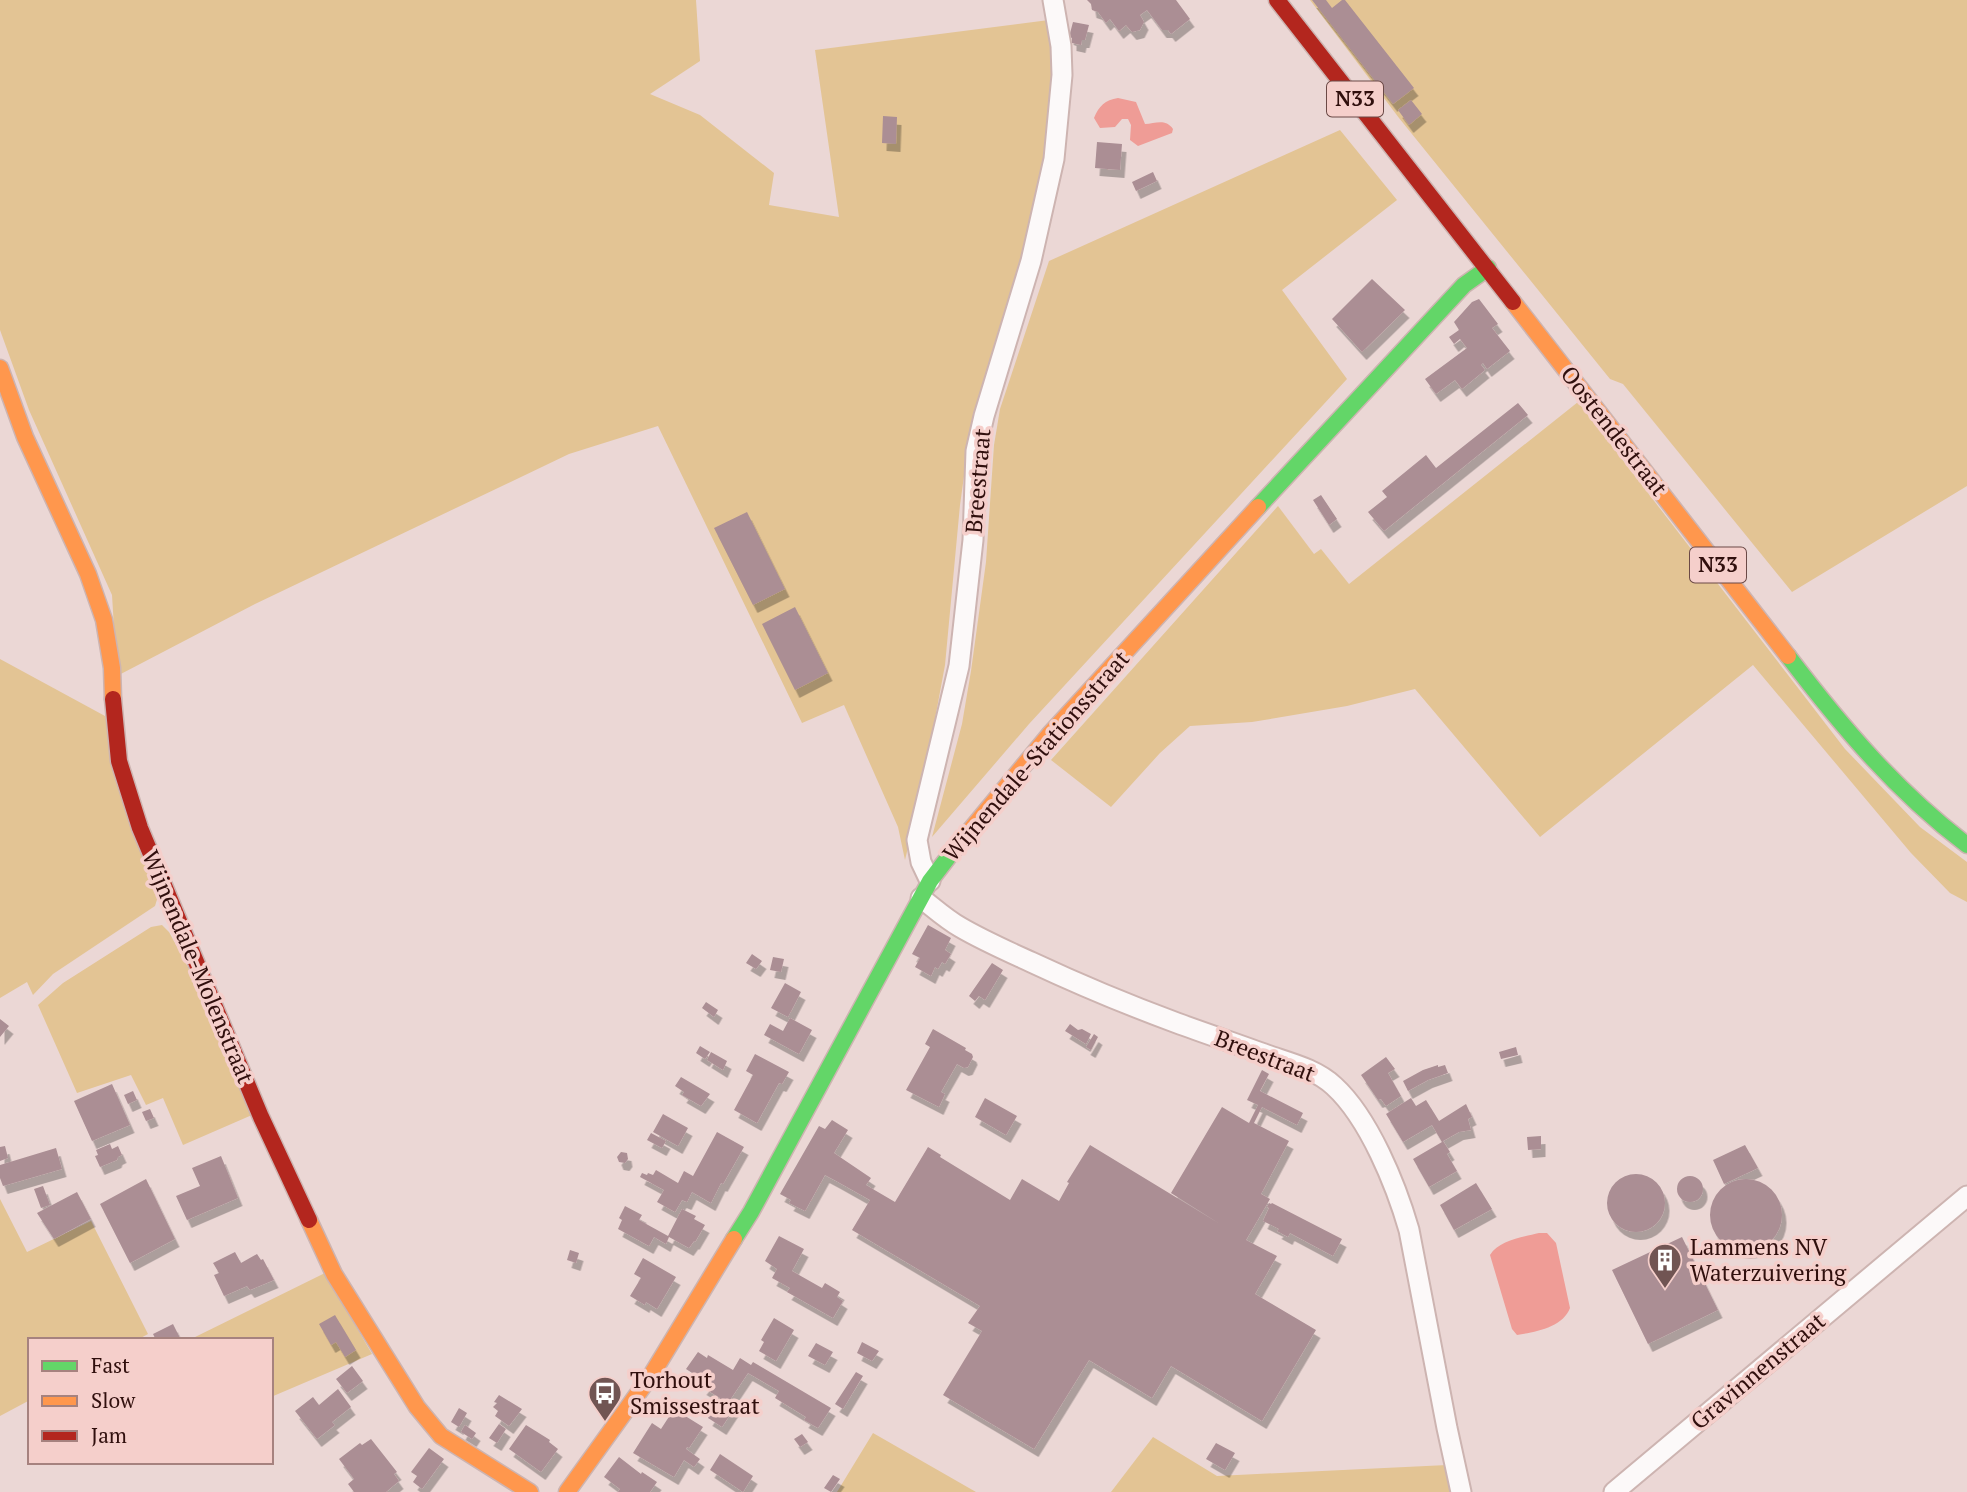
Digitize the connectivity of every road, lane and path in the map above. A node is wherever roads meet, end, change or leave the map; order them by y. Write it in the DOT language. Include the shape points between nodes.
graph roads {
  1 [pos="1053,0"];
  2 [pos="1277,0"];
  3 [pos="1488,268"];
  4 [pos="0,368"];
  5 [pos="1967,845"];
  6 [pos="926,890"];
  7 [pos="1967,1196"];
  8 [pos="530,1492"];
  9 [pos="567,1492"];
  10 [pos="1461,1492"];
  11 [pos="1614,1492"];
  1 -- 6 [label="street, Breestraat" via="1062,75 1054,159 1031,261 976,451 973,540 959,666 917,840"];
  2 -- 3 [label="street, Oostendestraat / N33"];
  3 -- 5 [label="street, Oostendestraat / N33" via="1837,721 1915,803"];
  3 -- 6 [label="street, Wijnendale-Stationsstraat" via="1464,285 1114,663 1015,773"];
  4 -- 8 [label="street, Wijnendale-Molenstraat" via="100,609 109,644 119,761 140,828 261,1117 334,1274 417,1407 441,1436"];
  6 -- 9 [label="street, Wijnendale-Stationsstraat" via="751,1212 652,1374"];
  6 -- 10 [label="street, Breestraat" via="958,926 1012,953 1175,1023 1299,1066 1319,1075 1341,1094 1378,1152 1400,1199"];
  7 -- 11 [label="street, Gravinnenstraat"];
}
